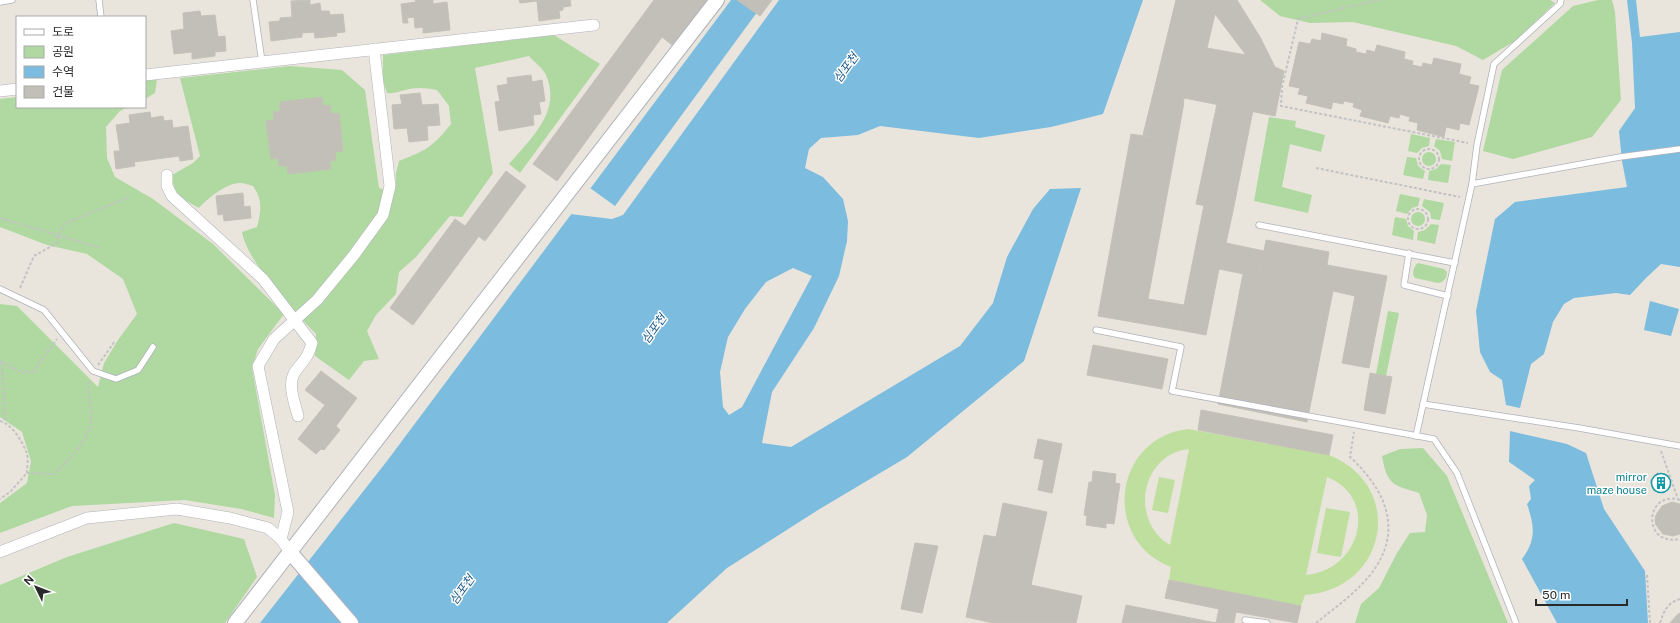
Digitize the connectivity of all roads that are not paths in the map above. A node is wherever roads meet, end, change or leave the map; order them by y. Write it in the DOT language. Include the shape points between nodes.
graph roads {
  1 [pos="12,0"];
  2 [pos="99,0"];
  3 [pos="253,0"];
  4 [pos="717,0"];
  5 [pos="1562,0"];
  6 [pos="0,2"];
  7 [pos="101,16"];
  8 [pos="594,25"];
  9 [pos="374,49"];
  10 [pos="262,62"];
  11 [pos="148,73"];
  12 [pos="16,89"];
  13 [pos="0,91"];
  14 [pos="1680,149"];
  15 [pos="167,175"];
  16 [pos="1472,184"];
  17 [pos="1259,225"];
  18 [pos="1409,253"];
  19 [pos="1455,263"];
  20 [pos="0,289"];
  21 [pos="1448,296"];
  22 [pos="296,319"];
  23 [pos="1096,330"];
  24 [pos="153,347"];
  25 [pos="1423,404"];
  26 [pos="298,416"];
  27 [pos="1416,436"];
  28 [pos="1680,446"];
  29 [pos="281,539"];
  30 [pos="0,552"];
  31 [pos="290,552"];
  32 [pos="1245,620"];
  33 [pos="235,623"];
  34 [pos="351,623"];
  35 [pos="1267,623"];
  36 [pos="1516,623"];
  1 -- 6 [label="lane"];
  2 -- 7 [label="lane"];
  3 -- 10 [label="lane"];
  4 -- 31 [label="street"];
  5 -- 16 [label="lane" via="1494,64 1477,145"];
  8 -- 9 [label="street"];
  9 -- 10 [label="street"];
  9 -- 22 [label="street" via="390,186 383,215 317,300"];
  10 -- 11 [label="street"];
  12 -- 13 [label="street"];
  14 -- 16 [label="lane"];
  15 -- 22 [label="street" via="167,186 172,196 263,279"];
  16 -- 19 [label="lane"];
  17 -- 18 [label="lane"];
  18 -- 19 [label="lane"];
  18 -- 21 [label="lane" via="1404,285"];
  19 -- 21 [label="lane"];
  20 -- 24 [label="lane" via="44,310 93,371 116,379 138,370"];
  21 -- 25 [label="lane"];
  22 -- 26 [label="street" via="312,343 308,357 294,374 292,389"];
  22 -- 29 [label="street" via="274,339 258,366 288,512"];
  23 -- 27 [label="lane" via="1180,347 1172,391"];
  25 -- 27 [label="lane"];
  25 -- 28 [label="lane"];
  27 -- 36 [label="lane" via="1434,439 1457,473"];
  29 -- 30 [label="street" via="268,528 230,518 177,509 87,518"];
  29 -- 31 [label="street"];
  31 -- 33 [label="street"];
  31 -- 34 [label="street"];
  32 -- 35 [label="lane"];
}
